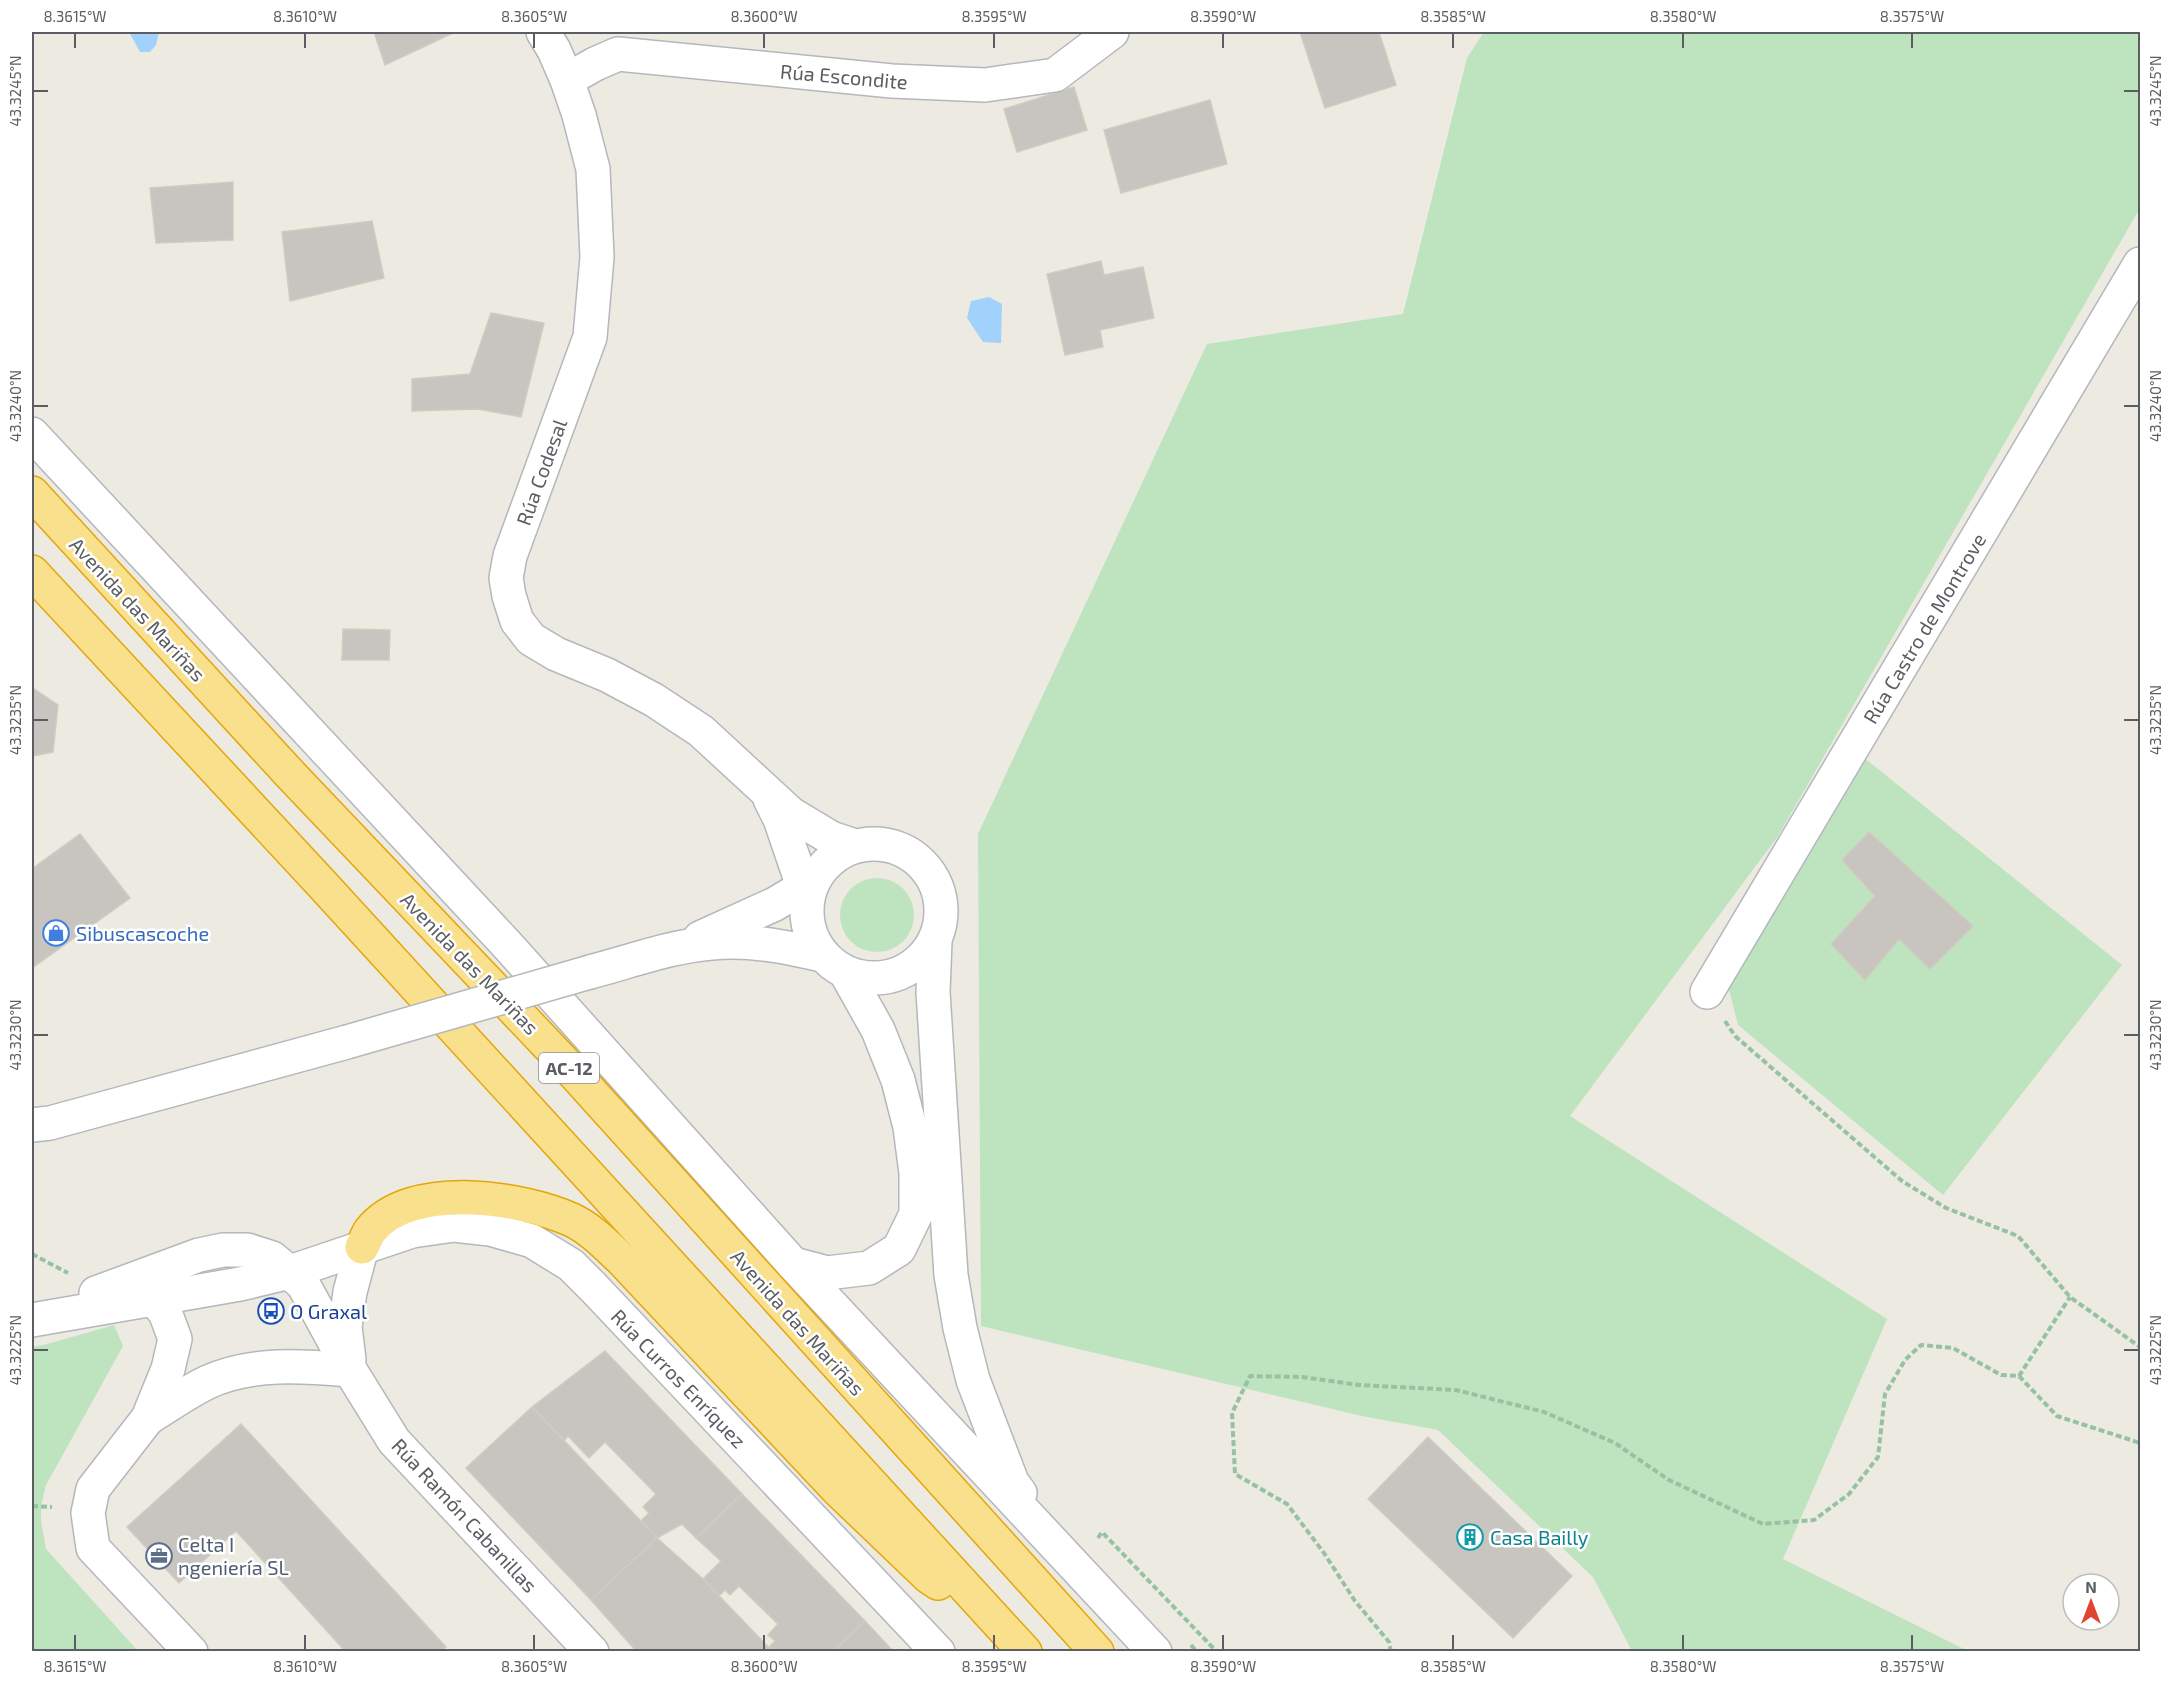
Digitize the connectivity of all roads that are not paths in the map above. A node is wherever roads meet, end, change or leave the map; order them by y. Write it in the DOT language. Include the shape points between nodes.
graph roads {
  1 [pos="543,32"];
  2 [pos="1112,32"];
  3 [pos="567,80"];
  4 [pos="2140,264"];
  5 [pos="32,434"];
  6 [pos="32,493"];
  7 [pos="32,572"];
  8 [pos="765,790"];
  9 [pos="855,846"];
  10 [pos="808,888"];
  11 [pos="935,941"];
  12 [pos="676,950"];
  13 [pos="834,964"];
  14 [pos="1707,992"];
  15 [pos="38,1127"];
  16 [pos="362,1247"];
  17 [pos="793,1264"];
  18 [pos="290,1272"];
  19 [pos="153,1299"];
  20 [pos="36,1319"];
  21 [pos="350,1370"];
  22 [pos="148,1418"];
  23 [pos="1073,1564"];
  24 [pos="998,1622"];
  25 [pos="191,1652"];
  26 [pos="592,1652"];
  27 [pos="938,1652"];
  28 [pos="1025,1652"];
  29 [pos="1097,1652"];
  30 [pos="1155,1652"];
  1 -- 3 [label="street, Rúa Codesal"];
  2 -- 3 [label="street, Rúa Escondite" via="1055,75 985,85 892,81 618,54"];
  3 -- 8 [label="street, Rúa Codesal" via="593,169 597,257 590,337 510,556 506,578 509,596 517,621 531,639 654,700 701,731"];
  4 -- 14 [label="street, Rúa Castro de Montrove"];
  5 -- 17 [label="street" via="510,948"];
  6 -- 29 [label="highway, Avenida das Mariñas / AC-12" via="289,773 562,1060"];
  7 -- 24 [label="highway, AC-12"];
  8 -- 9 [label="street, Rúa Codesal" via="812,827"];
  8 -- 10 [label="street, Rúa Codesal"];
  9 -- 10 [label="street" via="824,866"];
  9 -- 11 [label="street" via="893,846 926,867 941,902 941,922"];
  10 -- 12 [label="street"];
  10 -- 13 [label="street" via="806,918 812,938"];
  11 -- 13 [label="street" via="923,958 888,978 866,978"];
  11 -- 23 [label="street" via="933,992 951,1275 960,1328 973,1380 1012,1482"];
  12 -- 13 [label="street" via="711,942 757,942"];
  12 -- 15 [label="street, bridge"];
  13 -- 17 [label="street" via="878,1030 898,1080 910,1127 916,1214 899,1249 869,1268 827,1274"];
  16 -- 18 [label="street, Rúa Curros Enríquez"];
  16 -- 21 [label="street, Rúa Ramón Cabanillas" via="345,1327"];
  16 -- 24 [label="highway" via="371,1230 394,1211 454,1197 535,1207 573,1221 622,1260 829,1481 905,1555 929,1577"];
  16 -- 27 [label="street, Rúa Curros Enríquez" via="412,1231 454,1225 490,1229 531,1241 571,1265"];
  17 -- 23 [label="street"];
  18 -- 19 [label="street, Rúa Curros Enríquez"];
  18 -- 20 [label="street" via="272,1258 247,1250 223,1250 199,1255"];
  18 -- 21 [label="street" via="303,1284"];
  19 -- 20 [label="street, Rúa Curros Enríquez"];
  19 -- 22 [label="street" via="165,1312 175,1339 168,1369"];
  21 -- 22 [label="street" via="299,1366 235,1373 208,1382"];
  21 -- 26 [label="street, Rúa Ramón Cabanillas" via="394,1441"];
  22 -- 25 [label="street" via="93,1489 89,1528 93,1548"];
  23 -- 30 [label="street"];
  24 -- 28 [label="highway, AC-12"];
}
